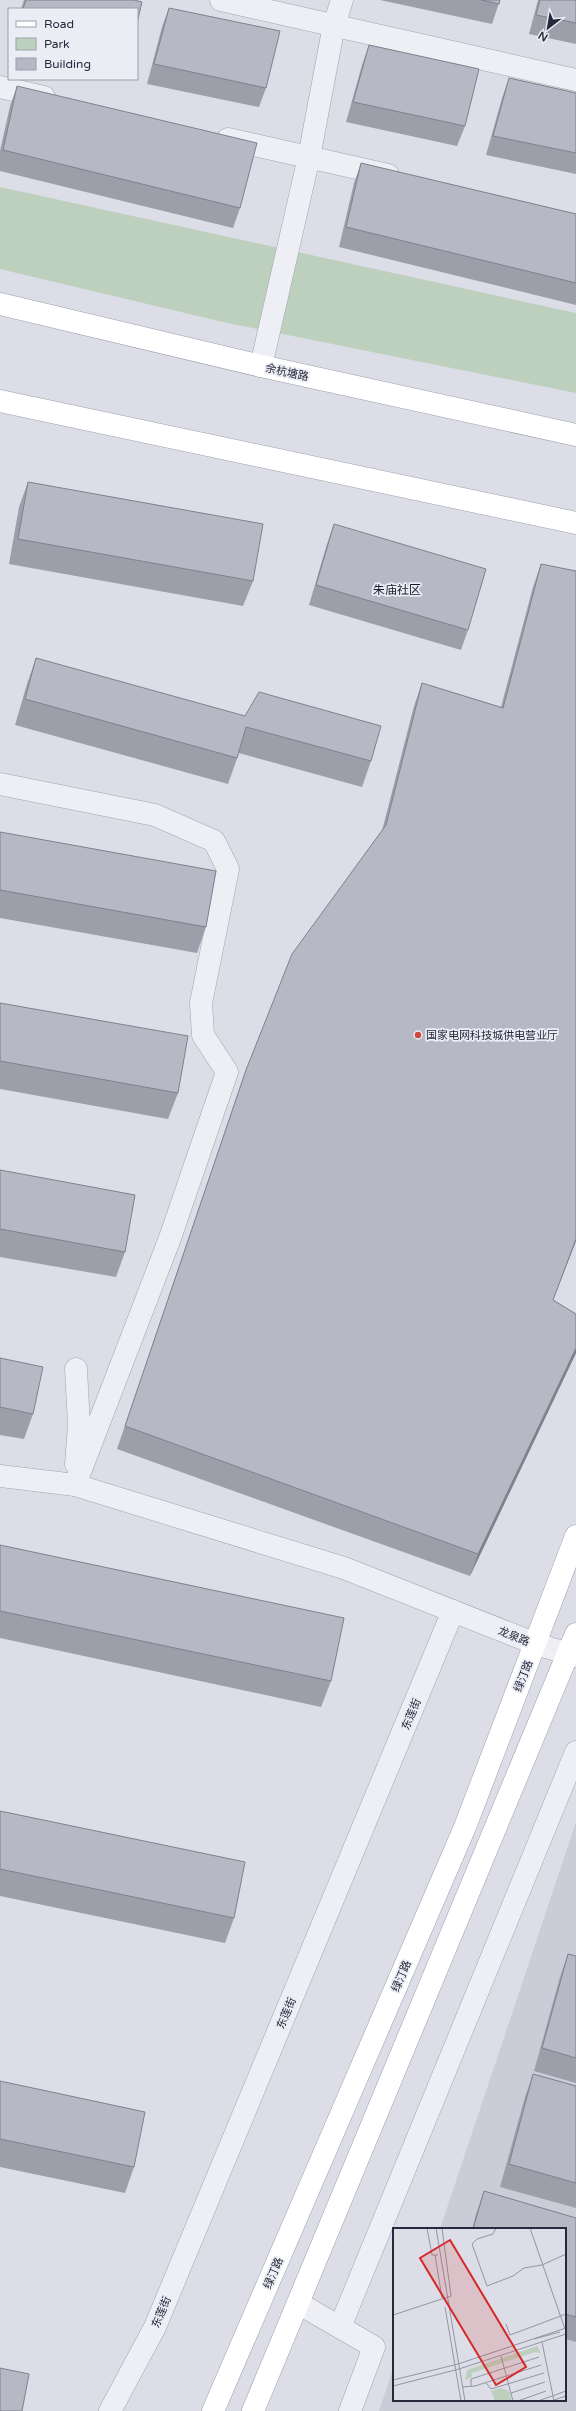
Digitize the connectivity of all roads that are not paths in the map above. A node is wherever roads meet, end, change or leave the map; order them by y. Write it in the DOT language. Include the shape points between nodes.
graph roads {
  1 [pos="221,0"];
  2 [pos="342,0"];
  3 [pos="334,25"];
  4 [pos="576,80"];
  5 [pos="0,88"];
  6 [pos="62,102"];
  7 [pos="209,135"];
  8 [pos="309,158"];
  9 [pos="408,180"];
  10 [pos="0,304"];
  11 [pos="261,366"];
  12 [pos="0,401"];
  13 [pos="576,435"];
  14 [pos="576,523"];
  15 [pos="0,784"];
  16 [pos="76,1369"];
  17 [pos="0,1476"];
  18 [pos="75,1485"];
  19 [pos="576,1536"];
  20 [pos="453,1611"];
  21 [pos="576,1634"];
  22 [pos="536,1644"];
  23 [pos="572,1655"];
  24 [pos="576,1752"];
  25 [pos="298,2303"];
  26 [pos="340,2327"];
  27 [pos="110,2411"];
  28 [pos="213,2411"];
  29 [pos="253,2411"];
  30 [pos="350,2411"];
  1 -- 3 [label="street"];
  2 -- 3 [label="street"];
  3 -- 4 [label="street"];
  3 -- 8 [label="street"];
  5 -- 6 [label="street"];
  7 -- 8 [label="street"];
  8 -- 9 [label="street"];
  8 -- 11 [label="street"];
  10 -- 11 [label="main road, 余杭塘路"];
  11 -- 13 [label="main road, 余杭塘路"];
  12 -- 14 [label="main road"];
  15 -- 18 [label="street" via="155,815 214,842 228,869 201,1003 203,1036 227,1072 170,1238"];
  16 -- 18 [label="street" via="79,1425"];
  17 -- 18 [label="street, 龙泉路"];
  18 -- 20 [label="street, 龙泉路" via="344,1568"];
  19 -- 22 [label="main road, 绿汀路"];
  20 -- 22 [label="street, 龙泉路"];
  20 -- 27 [label="street, 东莲街" via="155,2327"];
  21 -- 23 [label="main road"];
  22 -- 23 [label="street, 龙泉路"];
  22 -- 28 [label="main road, 绿汀路" via="465,1827"];
  23 -- 25 [label="main road"];
  24 -- 26 [label="street"];
  25 -- 26 [label="street"];
  25 -- 29 [label="main road"];
  26 -- 30 [label="street" via="374,2347"];
}
